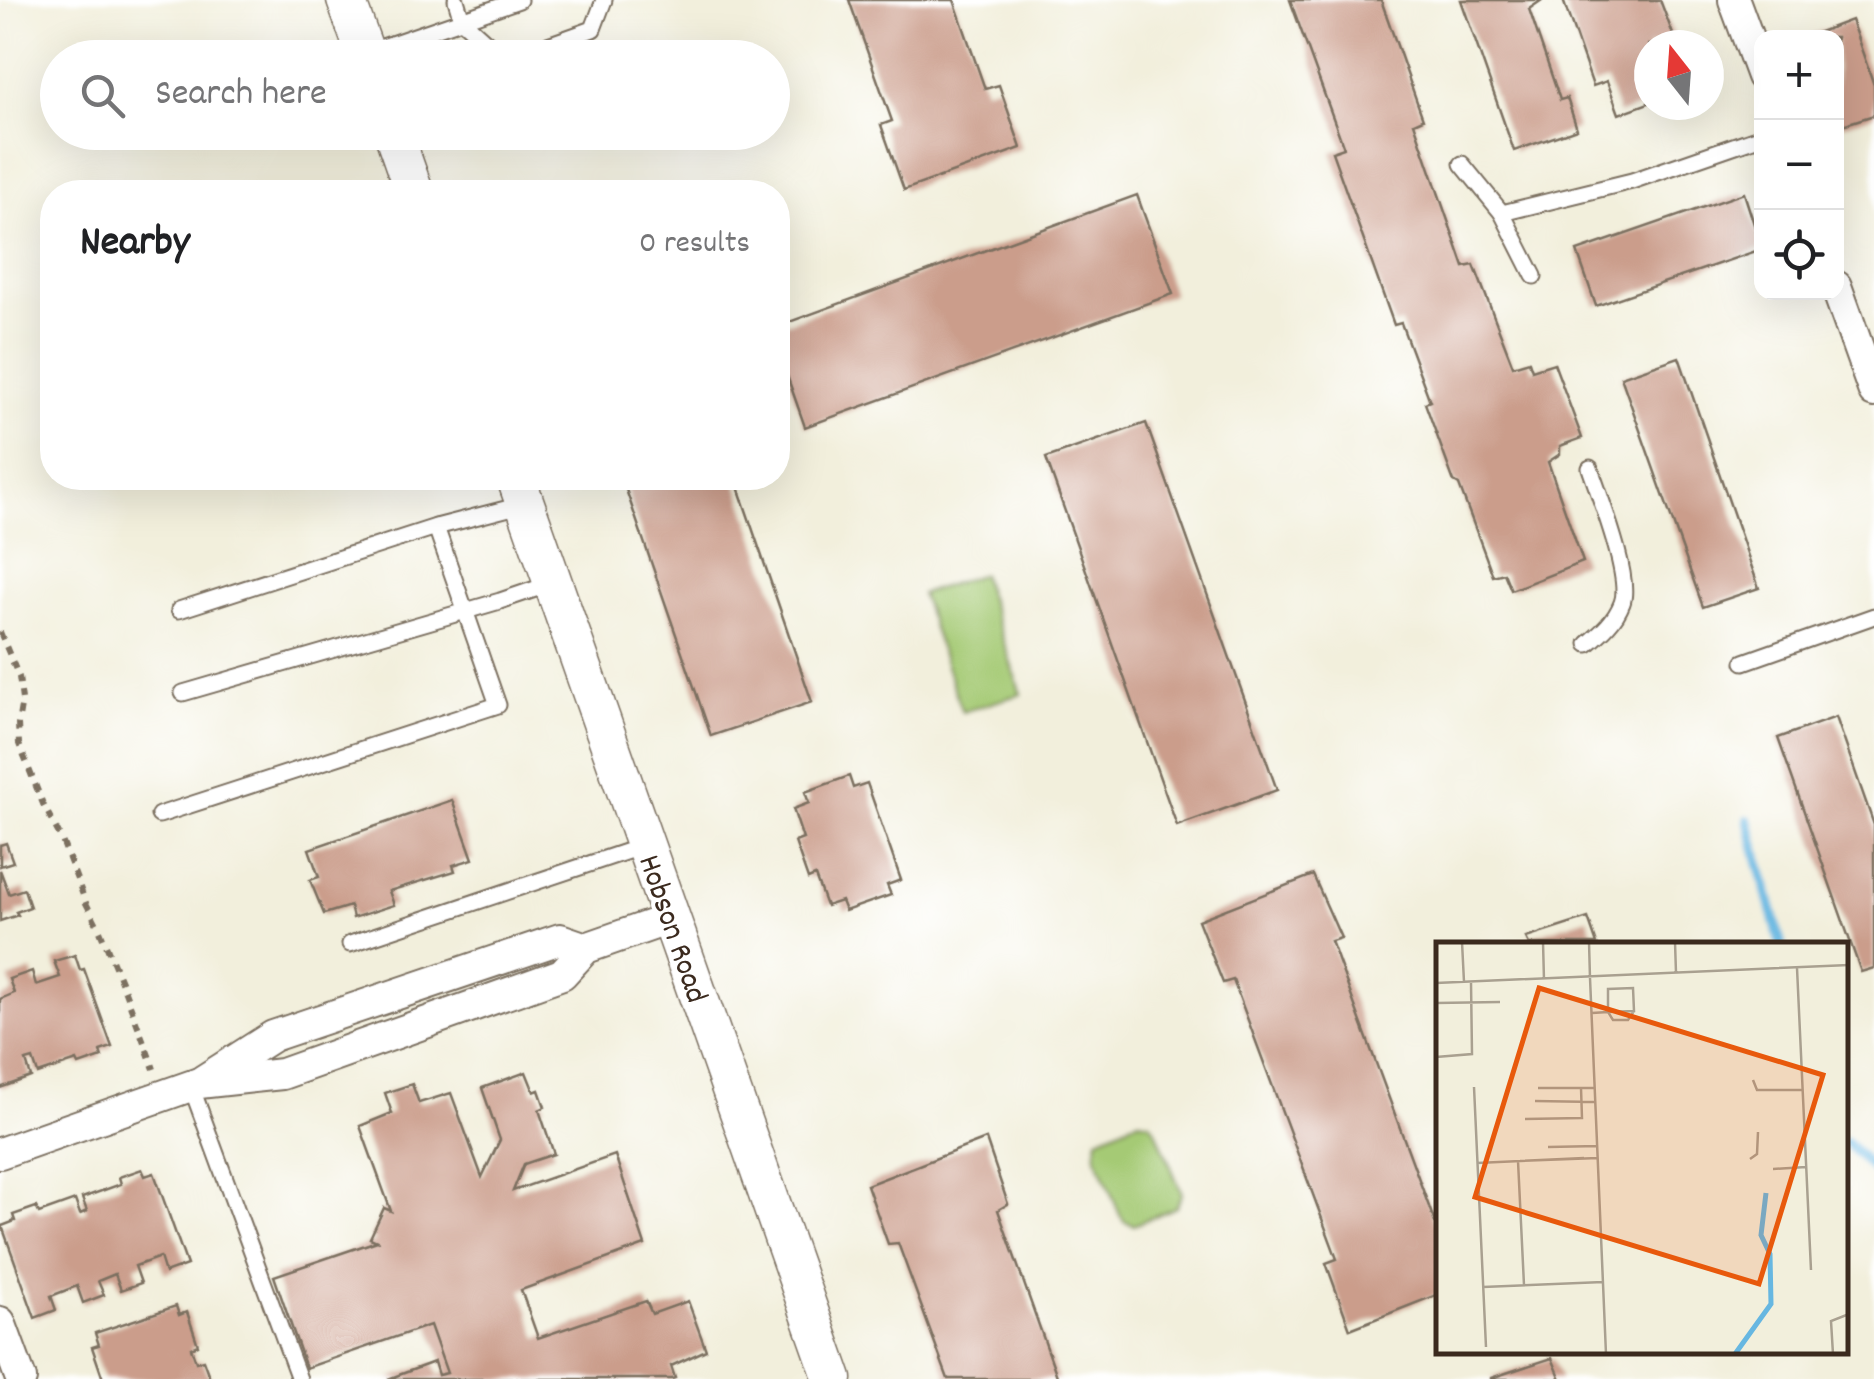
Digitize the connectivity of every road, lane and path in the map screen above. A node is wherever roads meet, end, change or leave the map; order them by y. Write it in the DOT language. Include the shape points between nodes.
graph roads {
  1 [pos="346,0"];
  2 [pos="456,0"];
  3 [pos="519,0"];
  4 [pos="604,0"];
  5 [pos="1734,0"];
  6 [pos="462,20"];
  7 [pos="360,40"];
  8 [pos="409,40"];
  9 [pos="486,40"];
  10 [pos="561,40"];
  11 [pos="1754,54"];
  12 [pos="1754,139"];
  13 [pos="399,150"];
  14 [pos="1462,164"];
  15 [pos="410,180"];
  16 [pos="1502,213"];
  17 [pos="1534,276"];
  18 [pos="1841,300"];
  19 [pos="1874,392"];
  20 [pos="1590,468"];
  21 [pos="521,491"];
  22 [pos="436,528"];
  23 [pos="553,583"];
  24 [pos="179,610"];
  25 [pos="464,610"];
  26 [pos="1874,616"];
  27 [pos="0,632"];
  28 [pos="1588,644"];
  29 [pos="1744,662"];
  30 [pos="184,693"];
  31 [pos="159,814"];
  32 [pos="646,845"];
  33 [pos="672,918"];
  34 [pos="350,944"];
  35 [pos="184,1088"];
  36 [pos="0,1153"];
  37 [pos="0,1322"];
  38 [pos="21,1379"];
  39 [pos="299,1379"];
  40 [pos="834,1379"];
  1 -- 7 [label="street"];
  2 -- 6 [label="lane"];
  3 -- 6 [label="lane"];
  4 -- 10 [label="lane" via="593,29"];
  5 -- 11 [label="street"];
  6 -- 8 [label="lane"];
  6 -- 9 [label="lane"];
  12 -- 16 [label="lane" via="1632,181"];
  13 -- 15 [label="street"];
  14 -- 16 [label="lane"];
  16 -- 17 [label="lane"];
  18 -- 19 [label="street"];
  20 -- 28 [label="lane" via="1619,556 1625,598 1612,623"];
  21 -- 22 [label="lane"];
  21 -- 23 [label="street, Hobson Road"];
  22 -- 24 [label="lane"];
  22 -- 25 [label="lane"];
  23 -- 25 [label="lane"];
  23 -- 32 [label="street, Hobson Road"];
  25 -- 30 [label="lane"];
  25 -- 31 [label="lane" via="498,705"];
  26 -- 29 [label="lane"];
  27 -- 35 [label="path" via="20,688 20,744 42,804 123,986"];
  32 -- 33 [label="street, Hobson Road"];
  32 -- 34 [label="lane"];
  33 -- 35 [label="street" via="586,948 560,939 273,1036"];
  33 -- 40 [label="street, Hobson Road"];
  35 -- 36 [label="street"];
  35 -- 39 [label="lane"];
  37 -- 38 [label="street"];
}
